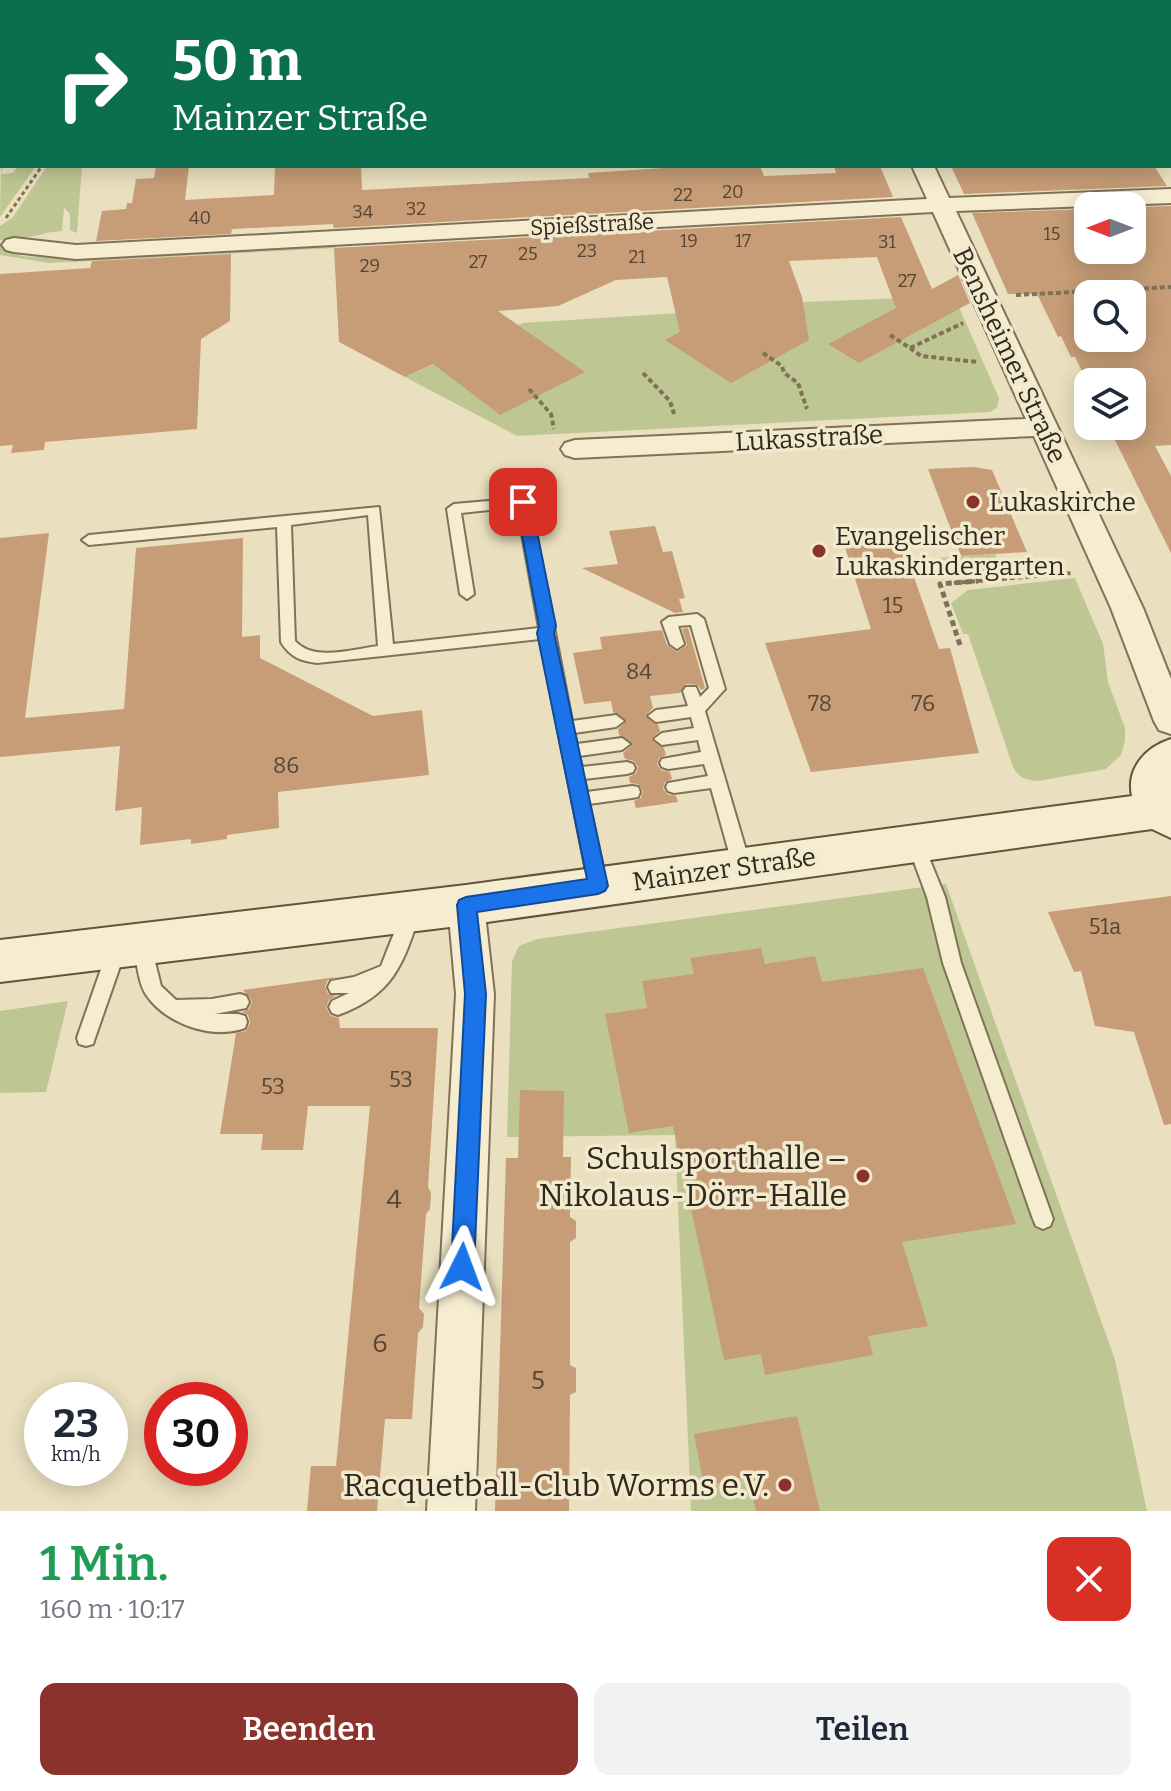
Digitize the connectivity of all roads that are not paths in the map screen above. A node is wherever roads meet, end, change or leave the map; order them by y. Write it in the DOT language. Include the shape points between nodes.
graph roads {
  1 [pos="924,168"];
  2 [pos="1171,196"];
  3 [pos="941,205"];
  4 [pos="14,245"];
  5 [pos="1043,427"];
  6 [pos="575,449"];
  7 [pos="284,522"];
  8 [pos="89,540"];
  9 [pos="467,594"];
  10 [pos="546,633"];
  11 [pos="677,644"];
  12 [pos="386,650"];
  13 [pos="691,691"];
  14 [pos="697,710"];
  15 [pos="656,716"];
  16 [pos="616,721"];
  17 [pos="1171,721"];
  18 [pos="566,728"];
  19 [pos="703,733"];
  20 [pos="662,739"];
  21 [pos="622,744"];
  22 [pos="570,751"];
  23 [pos="1171,756"];
  24 [pos="711,757"];
  25 [pos="668,763"];
  26 [pos="627,768"];
  27 [pos="575,774"];
  28 [pos="718,781"];
  29 [pos="674,787"];
  30 [pos="632,792"];
  31 [pos="580,799"];
  32 [pos="1166,815"];
  33 [pos="915,843"];
  34 [pos="742,867"];
  35 [pos="598,886"];
  36 [pos="466,905"];
  37 [pos="411,912"];
  38 [pos="129,948"];
  39 [pos="0,961"];
  40 [pos="392,968"];
  41 [pos="337,987"];
  42 [pos="338,1007"];
  43 [pos="239,1012"];
  44 [pos="86,1038"];
  45 [pos="1043,1219"];
  46 [pos="451,1511"];
  1 -- 3 [label="street, Bensheimer Straße"];
  2 -- 3 [label="street, Spießstraße"];
  3 -- 4 [label="street, Spießstraße" via="76,252"];
  3 -- 5 [label="street, Bensheimer Straße"];
  5 -- 6 [label="street, Lukasstraße"];
  5 -- 17 [label="street, Bensheimer Straße" via="1139,636"];
  7 -- 8 [label="lane"];
  7 -- 12 [label="lane" via="288,642 293,651 317,658"];
  7 -- 12 [label="lane" via="374,510"];
  9 -- 10 [label="lane" via="454,509 523,502"];
  10 -- 12 [label="lane"];
  10 -- 18 [label="lane"];
  11 -- 14 [label="lane" via="669,622 697,619 717,689"];
  13 -- 14 [label="lane"];
  14 -- 15 [label="lane"];
  14 -- 19 [label="lane"];
  16 -- 18 [label="lane"];
  18 -- 22 [label="lane"];
  19 -- 20 [label="lane"];
  19 -- 24 [label="lane"];
  21 -- 22 [label="lane"];
  22 -- 27 [label="lane"];
  23 -- 32 [label="main road" via="1152,779 1153,796"];
  24 -- 25 [label="lane"];
  24 -- 28 [label="lane"];
  26 -- 27 [label="lane"];
  27 -- 31 [label="lane"];
  28 -- 29 [label="lane"];
  28 -- 34 [label="lane"];
  30 -- 31 [label="lane"];
  31 -- 35 [label="lane"];
  32 -- 33 [label="main road, Mainzer Straße"];
  33 -- 34 [label="main road, Mainzer Straße"];
  33 -- 45 [label="lane"];
  34 -- 35 [label="main road, Mainzer Straße"];
  35 -- 36 [label="main road, Mainzer Straße"];
  36 -- 37 [label="main road, Mainzer Straße"];
  36 -- 46 [label="street" via="475,994"];
  37 -- 38 [label="main road, Mainzer Straße"];
  37 -- 40 [label="lane"];
  38 -- 39 [label="main road, Mainzer Straße"];
  38 -- 43 [label="lane" via="153,990 172,1008 203,1023"];
  38 -- 44 [label="lane"];
  40 -- 41 [label="lane" via="371,980"];
  40 -- 42 [label="lane" via="369,993"];
}
